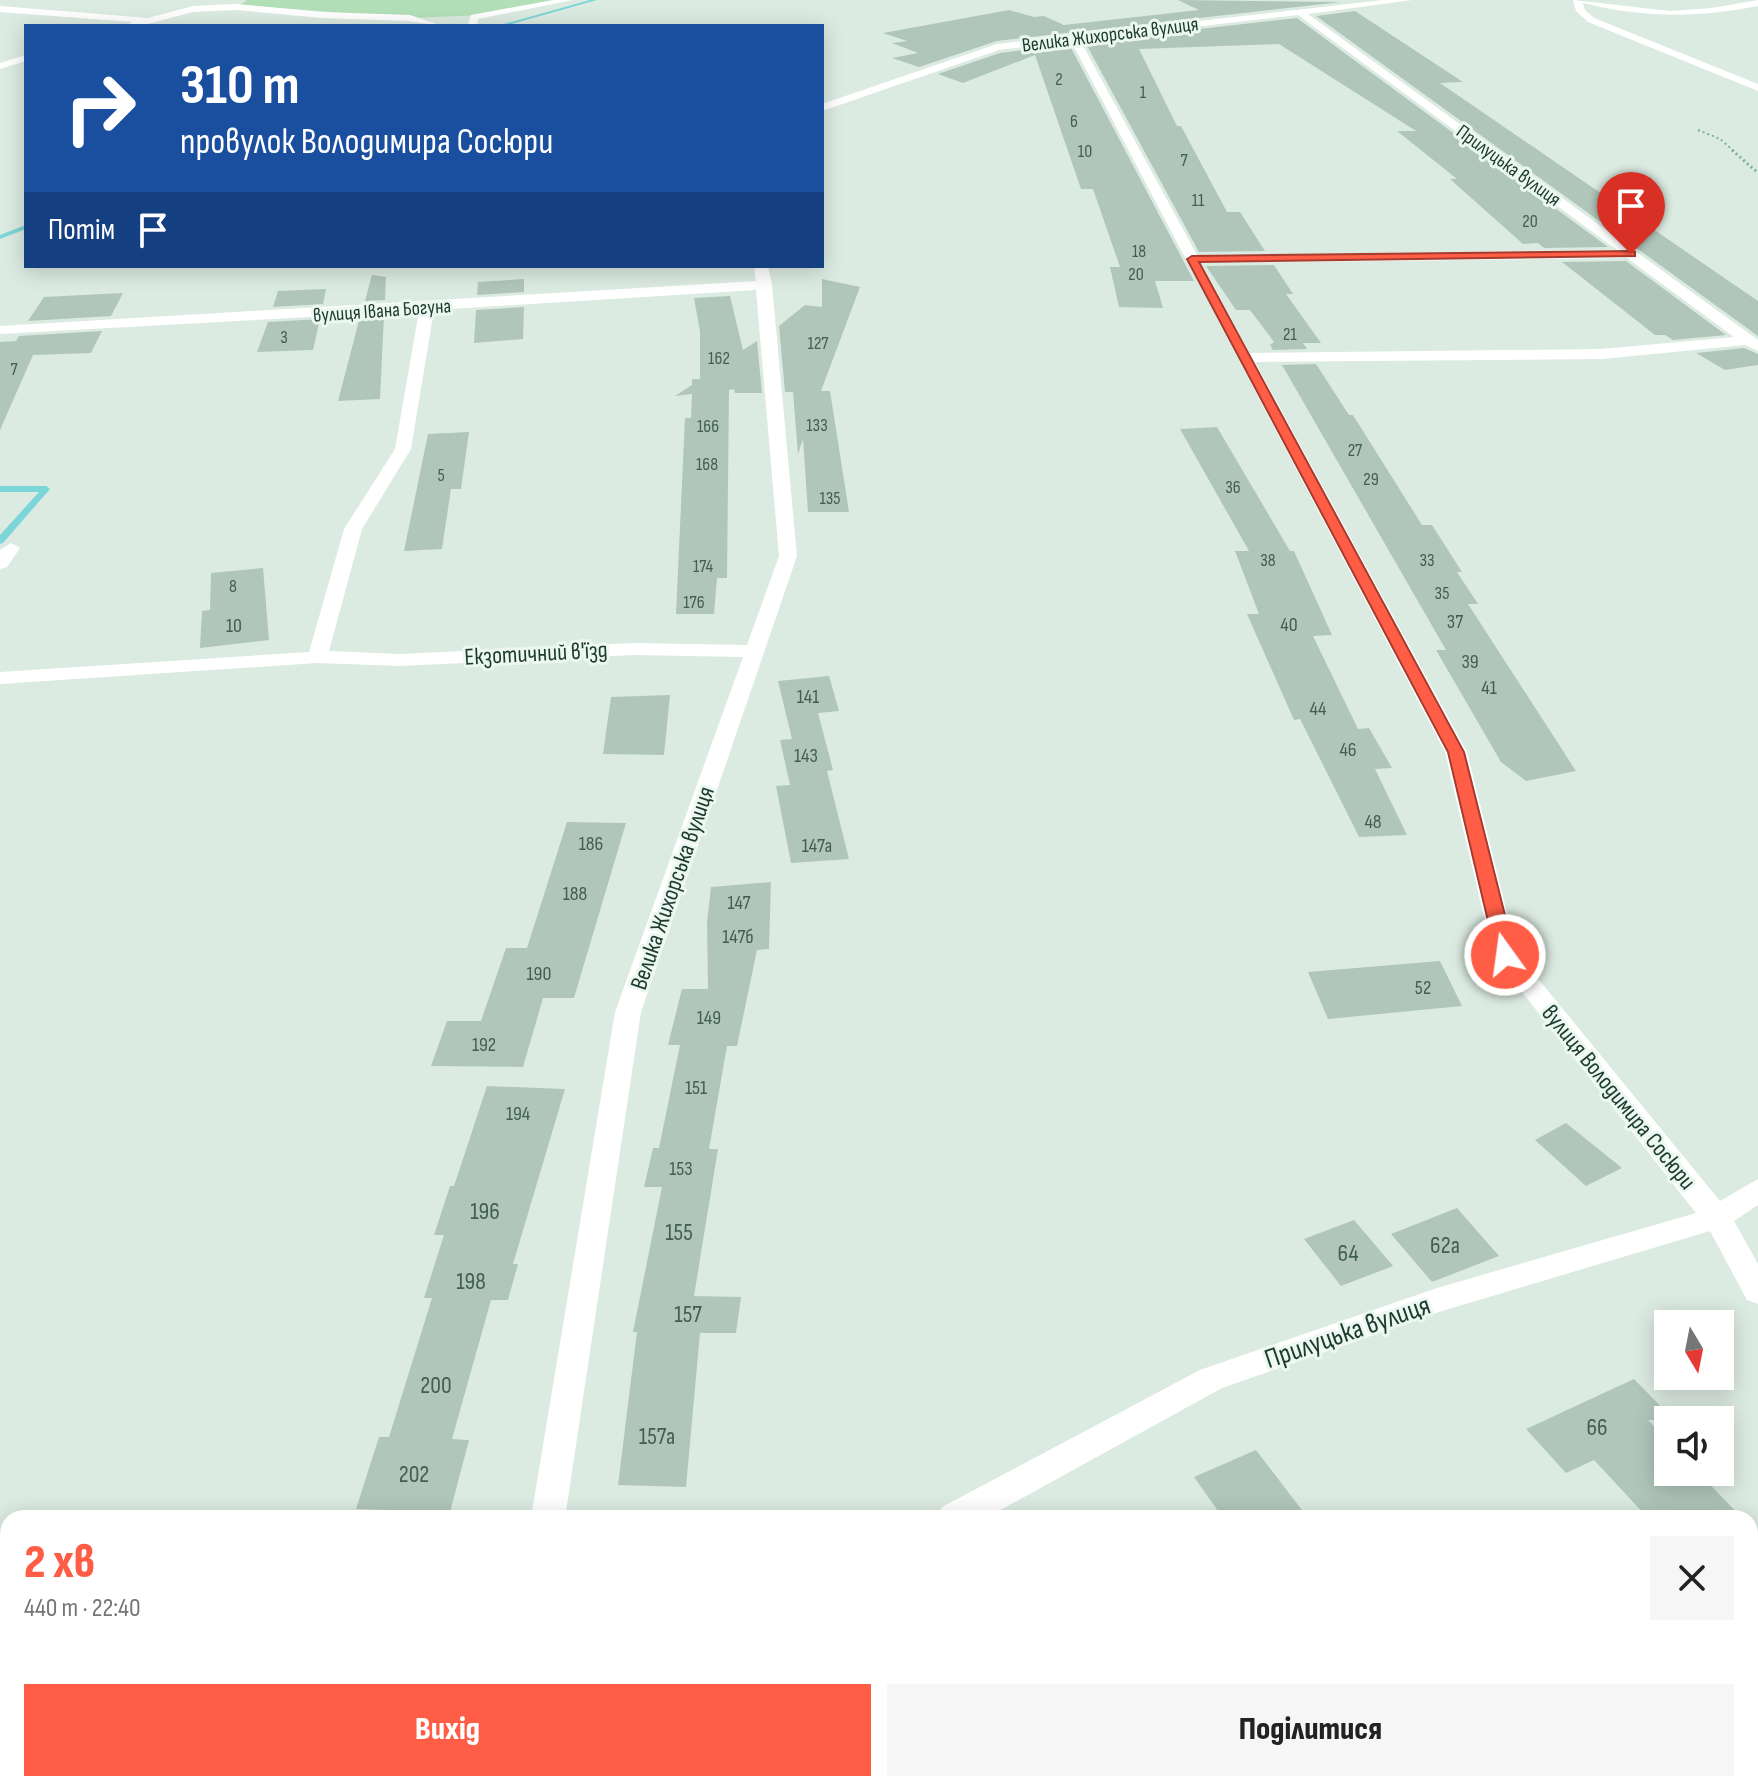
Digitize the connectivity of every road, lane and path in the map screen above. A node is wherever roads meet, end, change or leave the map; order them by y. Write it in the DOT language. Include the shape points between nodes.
graph roads {
  1 [pos="568,0"];
  2 [pos="1407,0"];
  3 [pos="1580,0"];
  4 [pos="1758,3"];
  5 [pos="0,9"];
  6 [pos="1299,12"];
  7 [pos="462,17"];
  8 [pos="410,18"];
  9 [pos="449,18"];
  10 [pos="148,20"];
  11 [pos="473,21"];
  12 [pos="135,24"];
  13 [pos="430,24"];
  14 [pos="1074,38"];
  15 [pos="24,59"];
  16 [pos="0,66"];
  17 [pos="1758,88"];
  18 [pos="824,107"];
  19 [pos="1698,130"];
  20 [pos="1758,173"];
  21 [pos="1631,254"];
  22 [pos="1192,259"];
  23 [pos="763,276"];
  24 [pos="427,307"];
  25 [pos="0,330"];
  26 [pos="1752,343"];
  27 [pos="1245,358"];
  28 [pos="754,651"];
  29 [pos="317,657"];
  30 [pos="0,678"];
  31 [pos="1758,1190"];
  32 [pos="1717,1218"];
  33 [pos="1758,1292"];
  34 [pos="549,1510"];
  35 [pos="969,1510"];
  1 -- 11 [label="street"];
  2 -- 6 [label="street, Велика Жихорська вулиця"];
  3 -- 4 [label="street" via="1664,15 1708,14"];
  3 -- 17 [label="street" via="1581,11 1591,20"];
  5 -- 10 [label="street"];
  6 -- 14 [label="street, Велика Жихорська вулиця"];
  6 -- 21 [label="street, Прилуцька вулиця"];
  7 -- 11 [label="street"];
  8 -- 9 [label="street"];
  8 -- 10 [label="street" via="236,7 193,9"];
  8 -- 13 [label="street"];
  10 -- 12 [label="street"];
  14 -- 18 [label="street, Велика Жихорська вулиця" via="997,47"];
  14 -- 22 [label="street, вулиця Володимира Сосюри"];
  15 -- 16 [label="street"];
  19 -- 20 [label="path" via="1720,139"];
  21 -- 22 [label="street"];
  21 -- 26 [label="street, Прилуцька вулиця"];
  22 -- 27 [label="street, вулиця Володимира Сосюри"];
  23 -- 24 [label="street, вулиця Івана Богуна"];
  23 -- 28 [label="street, Велика Жихорська вулиця" via="788,556"];
  24 -- 25 [label="street, вулиця Івана Богуна"];
  24 -- 29 [label="street" via="403,449 353,529"];
  26 -- 27 [label="street" via="1602,354"];
  27 -- 32 [label="street, вулиця Володимира Сосюри" via="1456,752 1505,955"];
  28 -- 29 [label="street, Екзотичний в'їзд" via="634,649 400,660"];
  28 -- 34 [label="street, Велика Жихорська вулиця" via="628,1012"];
  29 -- 30 [label="street, Екзотичний в'їзд"];
  31 -- 32 [label="street, Прилуцька вулиця"];
  32 -- 33 [label="street, вулиця Володимира Сосюри"];
  32 -- 35 [label="street, Прилуцька вулиця" via="1437,1300 1211,1379"];
}
